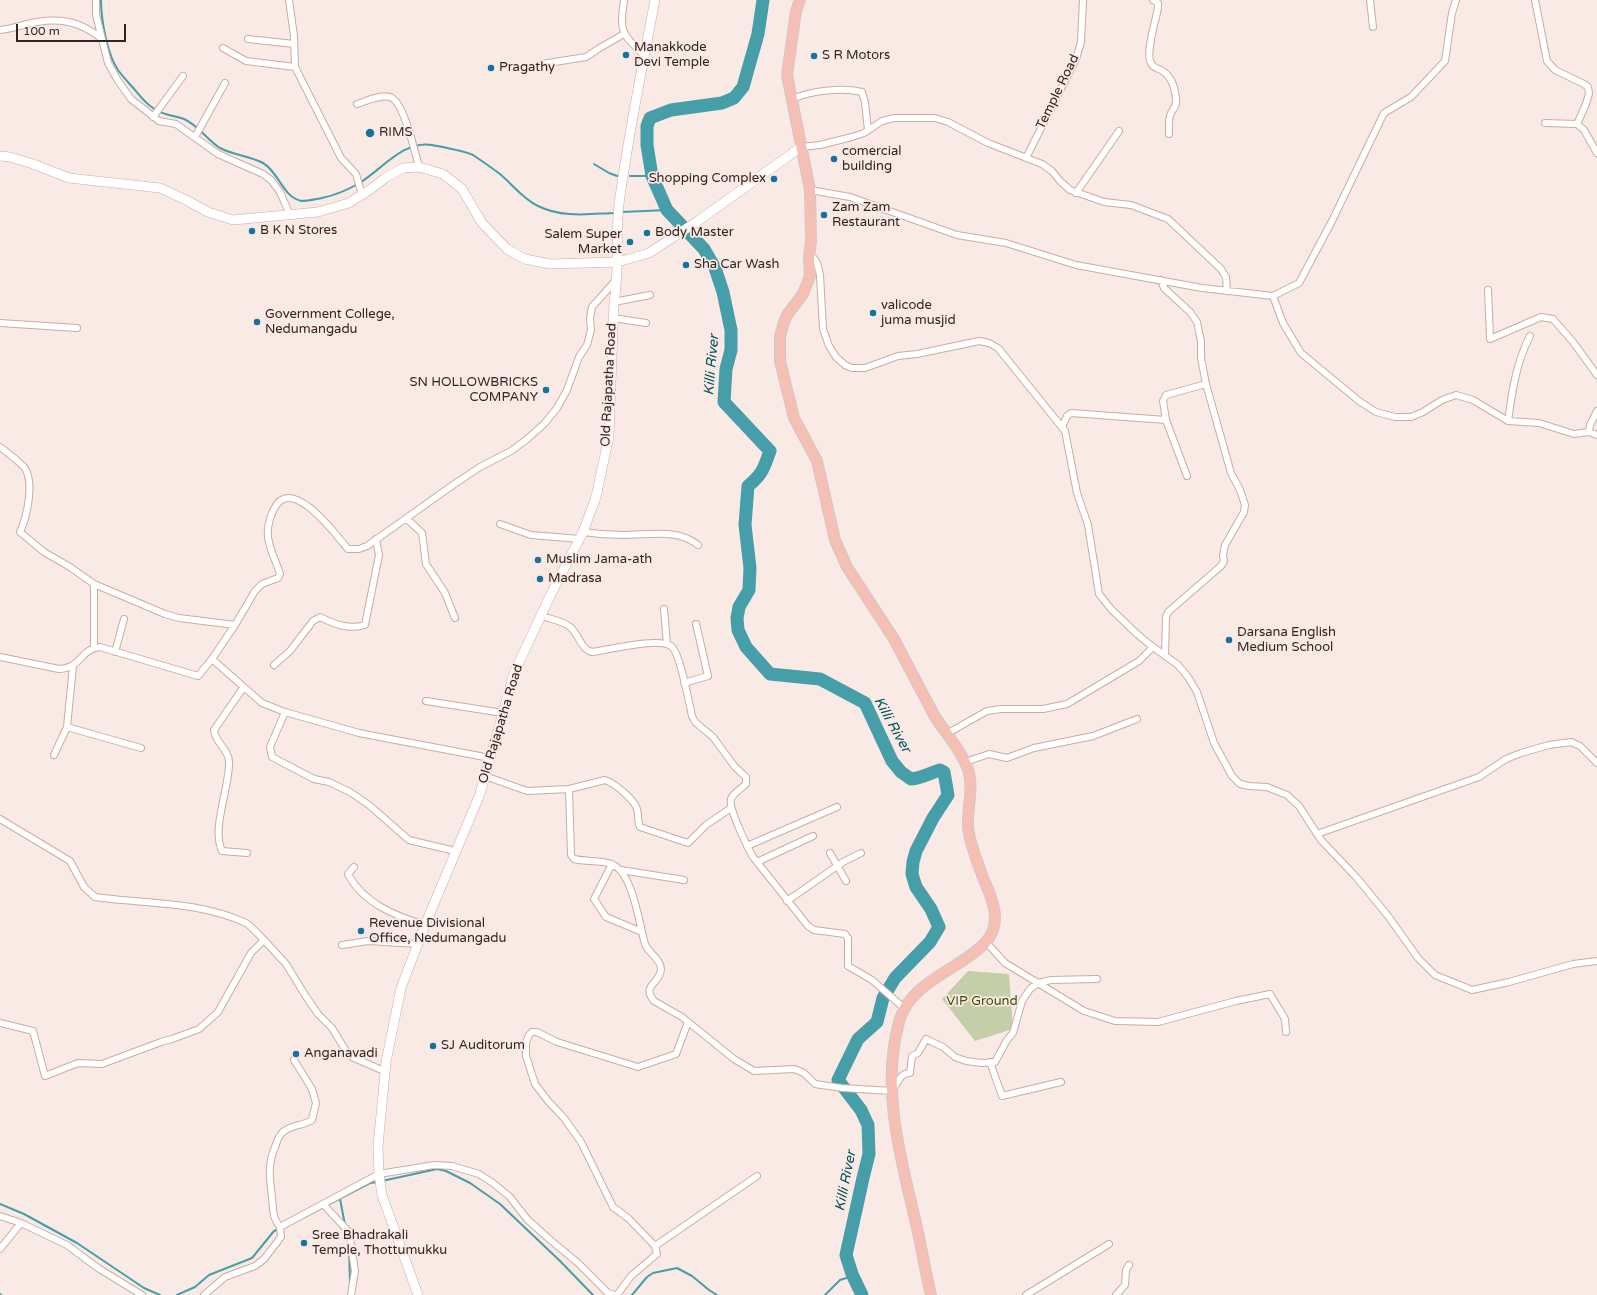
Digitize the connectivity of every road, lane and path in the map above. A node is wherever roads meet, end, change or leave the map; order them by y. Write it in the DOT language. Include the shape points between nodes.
graph roads {
  1 [pos="96,0"];
  2 [pos="289,0"];
  3 [pos="624,0"];
  4 [pos="655,0"];
  5 [pos="800,0"];
  6 [pos="1083,0"];
  7 [pos="1153,0"];
  8 [pos="1370,0"];
  9 [pos="1456,0"];
  10 [pos="1535,0"];
  11 [pos="1373,27"];
  12 [pos="0,30"];
  13 [pos="624,34"];
  14 [pos="101,38"];
  15 [pos="248,40"];
  16 [pos="294,44"];
  17 [pos="223,48"];
  18 [pos="644,55"];
  19 [pos="542,64"];
  20 [pos="295,67"];
  21 [pos="183,76"];
  22 [pos="225,83"];
  23 [pos="792,98"];
  24 [pos="358,104"];
  25 [pos="153,117"];
  26 [pos="1545,123"];
  27 [pos="1577,124"];
  28 [pos="868,130"];
  29 [pos="1119,131"];
  30 [pos="1169,134"];
  31 [pos="196,137"];
  32 [pos="801,147"];
  33 [pos="1597,153"];
  34 [pos="0,156"];
  35 [pos="1026,158"];
  36 [pos="419,167"];
  37 [pos="810,190"];
  38 [pos="1076,193"];
  39 [pos="362,195"];
  40 [pos="290,215"];
  41 [pos="810,253"];
  42 [pos="618,262"];
  43 [pos="617,279"];
  44 [pos="1161,280"];
  45 [pos="1488,290"];
  46 [pos="1227,291"];
  47 [pos="650,295"];
  48 [pos="1273,296"];
  49 [pos="614,302"];
  50 [pos="613,318"];
  51 [pos="0,323"];
  52 [pos="646,323"];
  53 [pos="78,328"];
  54 [pos="1530,336"];
  55 [pos="1597,375"];
  56 [pos="1206,384"];
  57 [pos="1597,411"];
  58 [pos="1166,420"];
  59 [pos="1508,421"];
  60 [pos="1062,427"];
  61 [pos="1589,432"];
  62 [pos="1597,435"];
  63 [pos="0,446"];
  64 [pos="1187,476"];
  65 [pos="406,518"];
  66 [pos="500,524"];
  67 [pos="581,536"];
  68 [pos="376,539"];
  69 [pos="698,545"];
  70 [pos="94,584"];
  71 [pos="664,609"];
  72 [pos="542,616"];
  73 [pos="455,618"];
  74 [pos="124,619"];
  75 [pos="696,624"];
  76 [pos="235,626"];
  77 [pos="667,644"];
  78 [pos="1153,647"];
  79 [pos="94,648"];
  80 [pos="115,652"];
  81 [pos="1165,656"];
  82 [pos="0,657"];
  83 [pos="212,659"];
  84 [pos="274,665"];
  85 [pos="73,666"];
  86 [pos="684,682"];
  87 [pos="243,688"];
  88 [pos="426,701"];
  89 [pos="285,712"];
  90 [pos="503,712"];
  91 [pos="1137,719"];
  92 [pos="67,727"];
  93 [pos="948,733"];
  94 [pos="141,748"];
  95 [pos="54,755"];
  96 [pos="490,758"];
  97 [pos="965,762"];
  98 [pos="1597,763"];
  99 [pos="485,776"];
  100 [pos="569,789"];
  101 [pos="837,807"];
  102 [pos="731,808"];
  103 [pos="0,819"];
  104 [pos="1317,834"];
  105 [pos="813,836"];
  106 [pos="747,846"];
  107 [pos="455,851"];
  108 [pos="830,853"];
  109 [pos="861,853"];
  110 [pos="247,854"];
  111 [pos="757,862"];
  112 [pos="612,864"];
  113 [pos="838,866"];
  114 [pos="354,867"];
  115 [pos="621,870"];
  116 [pos="684,880"];
  117 [pos="846,881"];
  118 [pos="787,901"];
  119 [pos="425,925"];
  120 [pos="642,932"];
  121 [pos="264,940"];
  122 [pos="986,942"];
  123 [pos="418,944"];
  124 [pos="342,945"];
  125 [pos="1597,961"];
  126 [pos="1097,979"];
  127 [pos="1038,983"];
  128 [pos="904,1008"];
  129 [pos="688,1022"];
  130 [pos="0,1023"];
  131 [pos="1286,1032"];
  132 [pos="294,1060"];
  133 [pos="990,1062"];
  134 [pos="384,1071"];
  135 [pos="1061,1082"];
  136 [pos="892,1091"];
  137 [pos="379,1175"];
  138 [pos="757,1176"];
  139 [pos="323,1204"];
  140 [pos="0,1216"];
  141 [pos="21,1223"];
  142 [pos="280,1227"];
  143 [pos="1110,1244"];
  144 [pos="655,1246"];
  145 [pos="0,1248"];
  146 [pos="1129,1265"];
  147 [pos="142,1295"];
  148 [pos="204,1295"];
  149 [pos="351,1295"];
  150 [pos="418,1295"];
  151 [pos="616,1295"];
  152 [pos="932,1295"];
  153 [pos="1026,1295"];
  154 [pos="1116,1295"];
  1 -- 14 [label="street"];
  2 -- 16 [label="street"];
  3 -- 13 [label="street" via="621,26"];
  4 -- 18 [label="main road, Old Rajapatha Road"];
  5 -- 23 [label="main road" via="787,75"];
  6 -- 35 [label="street, Temple Road" via="1081,42 1076,59"];
  7 -- 30 [label="street" via="1158,3 1158,8 1149,53 1150,62 1168,75 1177,101 1168,125"];
  8 -- 11 [label="street"];
  9 -- 48 [label="street" via="1445,61 1411,97 1384,113 1299,283"];
  10 -- 27 [label="street" via="1547,62 1555,70 1588,87 1589,94"];
  12 -- 14 [label="street" via="57,20 75,23"];
  13 -- 18 [label="street"];
  13 -- 19 [label="street" via="586,57"];
  14 -- 25 [label="street" via="116,79 131,98"];
  15 -- 16 [label="street"];
  16 -- 20 [label="street"];
  17 -- 20 [label="street" via="246,61"];
  18 -- 42 [label="main road, Old Rajapatha Road" via="618,206"];
  20 -- 39 [label="street" via="341,158 356,174"];
  21 -- 25 [label="street"];
  22 -- 31 [label="street"];
  23 -- 28 [label="street" via="806,93 843,90 862,92"];
  23 -- 32 [label="main road"];
  24 -- 36 [label="street" via="385,96 392,97 399,104 412,138"];
  25 -- 31 [label="street" via="159,121 176,124"];
  26 -- 27 [label="street"];
  27 -- 33 [label="street" via="1584,130"];
  28 -- 32 [label="street" via="852,137"];
  28 -- 35 [label="street" via="882,121 894,118 935,118"];
  29 -- 38 [label="street"];
  31 -- 40 [label="street" via="218,154 263,174 280,192"];
  32 -- 37 [label="main road"];
  32 -- 42 [label="main road" via="649,253"];
  34 -- 40 [label="main road" via="34,164 69,178 160,188 208,212 233,220"];
  35 -- 38 [label="street" via="1042,164"];
  36 -- 39 [label="main road" via="403,168"];
  36 -- 42 [label="main road" via="444,174 462,189 482,223 507,249 525,259 550,264"];
  37 -- 41 [label="main road"];
  37 -- 44 [label="street" via="850,197 957,235 1006,243 1076,265"];
  38 -- 46 [label="street" via="1104,202 1131,205 1168,219 1220,269 1226,277"];
  39 -- 40 [label="main road" via="348,203 318,212"];
  41 -- 60 [label="street" via="817,263 820,275 823,329 829,346 844,365 865,368 898,356 979,341 989,343 998,348"];
  41 -- 93 [label="main road" via="810,276 803,294 787,315 780,337 780,361 794,418 817,462 835,540 846,567 894,639 934,715"];
  42 -- 43 [label="main road, Old Rajapatha Road"];
  43 -- 49 [label="main road, Old Rajapatha Road"];
  43 -- 65 [label="street" via="592,307 591,330 587,345 579,357 567,390 544,424 512,450 480,467"];
  44 -- 46 [label="street"];
  44 -- 56 [label="street" via="1164,288 1197,322"];
  45 -- 55 [label="street" via="1490,339 1541,317 1553,319"];
  46 -- 48 [label="street"];
  47 -- 49 [label="street"];
  48 -- 59 [label="street" via="1283,324 1301,353 1376,412 1395,417 1411,417 1456,395 1473,400"];
  49 -- 50 [label="main road, Old Rajapatha Road"];
  50 -- 52 [label="street"];
  50 -- 67 [label="main road, Old Rajapatha Road" via="609,436 596,497"];
  51 -- 53 [label="street"];
  54 -- 59 [label="street" via="1514,380"];
  56 -- 58 [label="street" via="1166,395"];
  56 -- 81 [label="street" via="1230,473 1245,505 1244,512 1225,545 1224,561 1221,566 1168,612"];
  57 -- 61 [label="street"];
  58 -- 60 [label="street" via="1071,413"];
  58 -- 64 [label="street"];
  59 -- 61 [label="street" via="1539,424 1574,434"];
  60 -- 78 [label="street" via="1068,442 1077,493 1088,525 1099,594"];
  61 -- 62 [label="street"];
  63 -- 70 [label="street" via="24,468 27,474 28,500 20,532 44,552"];
  65 -- 68 [label="street"];
  65 -- 73 [label="street" via="422,533 426,564 445,593"];
  66 -- 67 [label="street" via="531,535"];
  67 -- 69 [label="street" via="661,533 687,538"];
  67 -- 72 [label="main road, Old Rajapatha Road"];
  68 -- 76 [label="street" via="359,549 348,549 302,501 286,499 278,503 270,516 268,541 280,574 278,578 262,584 255,591"];
  68 -- 84 [label="street" via="380,555 365,625 338,626 320,618 313,621 290,651"];
  70 -- 76 [label="street" via="165,614"];
  70 -- 79 [label="street"];
  71 -- 77 [label="street"];
  72 -- 77 [label="street" via="569,625 585,649 592,652 653,643"];
  72 -- 90 [label="main road, Old Rajapatha Road" via="514,673"];
  74 -- 80 [label="street"];
  75 -- 86 [label="street" via="708,676"];
  76 -- 83 [label="street"];
  77 -- 86 [label="street" via="675,650"];
  78 -- 81 [label="street"];
  78 -- 93 [label="street" via="1139,661 1067,704 1043,709 987,711"];
  79 -- 80 [label="street" via="100,647"];
  79 -- 85 [label="street"];
  80 -- 83 [label="street" via="198,676"];
  81 -- 104 [label="street" via="1178,665 1197,692 1214,743 1232,776 1240,784 1267,787 1287,795 1299,806"];
  82 -- 85 [label="street" via="59,669"];
  83 -- 87 [label="street"];
  85 -- 92 [label="street"];
  86 -- 102 [label="street" via="695,722 714,737 735,767 746,777 746,784 732,796"];
  87 -- 89 [label="street" via="262,703"];
  87 -- 110 [label="street" via="214,730 215,738 229,760 219,823 220,846 222,851"];
  88 -- 90 [label="street"];
  89 -- 96 [label="street" via="359,732"];
  89 -- 107 [label="street" via="270,747 272,757 314,779 330,782 350,792 409,840"];
  90 -- 96 [label="main road, Old Rajapatha Road"];
  91 -- 97 [label="street" via="1093,736 1034,748 1006,758 989,754"];
  92 -- 94 [label="street"];
  92 -- 95 [label="street"];
  93 -- 97 [label="main road"];
  96 -- 99 [label="main road, Old Rajapatha Road"];
  97 -- 122 [label="main road" via="970,785 968,828 983,878 993,899 995,915 993,929"];
  98 -- 104 [label="street" via="1580,746 1571,742 1549,744 1506,759 1479,777"];
  99 -- 100 [label="street" via="527,791"];
  99 -- 107 [label="main road, Old Rajapatha Road" via="480,794"];
  100 -- 102 [label="street" via="605,780 610,782 628,796 637,808 637,821 640,827 688,843 706,825"];
  100 -- 112 [label="street" via="570,846 573,858"];
  101 -- 106 [label="street"];
  102 -- 106 [label="street"];
  103 -- 121 [label="street" via="70,861 84,887 95,897 198,909 247,924"];
  104 -- 125 [label="street" via="1388,916 1418,958 1435,975 1472,990 1573,964"];
  105 -- 111 [label="street"];
  106 -- 111 [label="street"];
  107 -- 119 [label="main road, Old Rajapatha Road"];
  108 -- 113 [label="street"];
  109 -- 113 [label="street"];
  111 -- 118 [label="street"];
  112 -- 115 [label="street"];
  112 -- 120 [label="street" via="594,899 606,917"];
  113 -- 117 [label="street"];
  113 -- 118 [label="street"];
  114 -- 119 [label="street" via="348,874 368,898 390,912"];
  115 -- 116 [label="street"];
  115 -- 120 [label="street" via="632,892"];
  118 -- 128 [label="street" via="814,930 845,934 848,938 848,966 872,980"];
  119 -- 123 [label="main road, Old Rajapatha Road"];
  120 -- 129 [label="street" via="646,945 661,967 657,980 650,987 651,997"];
  121 -- 130 [label="street" via="251,952 218,1012 199,1029 102,1064 78,1063 46,1076 33,1031"];
  121 -- 134 [label="street" via="286,964 318,1014 332,1028 346,1051 352,1057"];
  122 -- 127 [label="street" via="1005,963"];
  122 -- 128 [label="main road" via="913,995"];
  123 -- 124 [label="street" via="368,941"];
  123 -- 134 [label="main road, Old Rajapatha Road" via="402,988"];
  126 -- 127 [label="street" via="1051,980"];
  127 -- 131 [label="street" via="1084,1011 1115,1021 1158,1022 1270,994 1284,1019"];
  127 -- 133 [label="street" via="1022,1001 1013,1033 995,1062"];
  128 -- 136 [label="main road" via="894,1041"];
  129 -- 136 [label="street" via="734,1059 754,1071 794,1069 804,1073 815,1084"];
  129 -- 144 [label="street" via="676,1054 638,1067 557,1042 537,1032 532,1032 526,1042 526,1056 535,1084 581,1142 613,1207 628,1218"];
  132 -- 142 [label="street" via="312,1089 316,1103 312,1120 282,1133 270,1158 273,1215"];
  133 -- 135 [label="street" via="1002,1096"];
  133 -- 136 [label="street" via="966,1061 943,1046 926,1039 918,1053 912,1056 910,1073 902,1075"];
  134 -- 137 [label="main road, Old Rajapatha Road" via="378,1146"];
  136 -- 152 [label="main road" via="904,1168"];
  137 -- 139 [label="street"];
  137 -- 150 [label="main road, Old Rajapatha Road" via="382,1195"];
  137 -- 151 [label="street" via="434,1165 452,1166 479,1174 494,1183 527,1218 608,1293"];
  138 -- 144 [label="street"];
  139 -- 142 [label="street"];
  139 -- 149 [label="street" via="349,1232 355,1271"];
  140 -- 141 [label="street"];
  141 -- 145 [label="street"];
  141 -- 147 [label="street" via="67,1245"];
  142 -- 148 [label="street" via="281,1237 264,1259 255,1266 225,1277"];
  143 -- 153 [label="street"];
  144 -- 151 [label="street" via="657,1254 630,1276"];
  146 -- 154 [label="street" via="1125,1285"];
}
